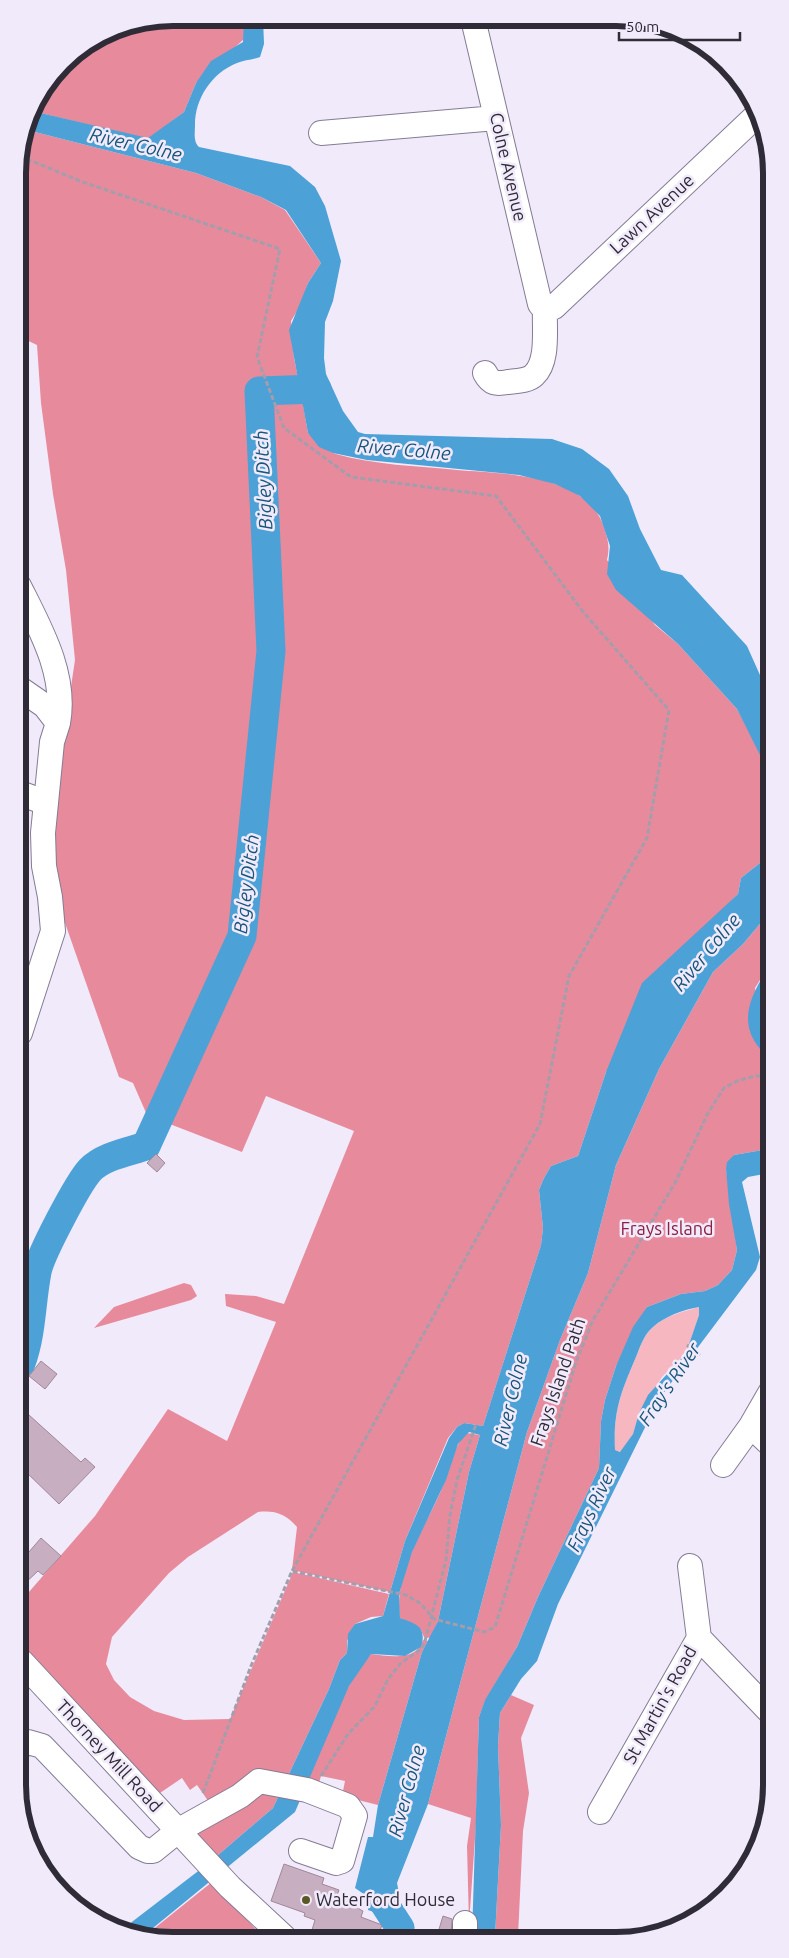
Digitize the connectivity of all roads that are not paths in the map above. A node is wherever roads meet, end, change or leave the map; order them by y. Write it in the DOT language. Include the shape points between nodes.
graph roads {
  1 [pos="475,26"];
  2 [pos="496,118"];
  3 [pos="753,119"];
  4 [pos="321,133"];
  5 [pos="546,310"];
  6 [pos="485,373"];
  7 [pos="27,601"];
  8 [pos="27,693"];
  9 [pos="58,723"];
  10 [pos="27,795"];
  11 [pos="46,802"];
  12 [pos="26,1013"];
  13 [pos="762,1407"];
  14 [pos="751,1426"];
  15 [pos="762,1437"];
  16 [pos="723,1465"];
  17 [pos="690,1566"];
  18 [pos="698,1638"];
  19 [pos="26,1666"];
  20 [pos="762,1704"];
  21 [pos="26,1743"];
  22 [pos="600,1812"];
  23 [pos="190,1822"];
  24 [pos="301,1851"];
  25 [pos="279,1932"];
  1 -- 2 [label="street, Colne Avenue"];
  2 -- 4 [label="street"];
  2 -- 5 [label="street, Colne Avenue" via="540,304"];
  3 -- 5 [label="street, Lawn Avenue" via="554,307"];
  5 -- 6 [label="street" via="543,355 534,376 496,384 489,381"];
  7 -- 9 [label="street" via="49,645 61,707"];
  8 -- 9 [label="street" via="45,706"];
  9 -- 11 [label="street" via="52,742"];
  10 -- 11 [label="street"];
  11 -- 12 [label="street" via="44,866 53,931"];
  13 -- 14 [label="street"];
  14 -- 15 [label="street"];
  14 -- 16 [label="street"];
  17 -- 18 [label="street"];
  18 -- 20 [label="street, St Martin's Road"];
  18 -- 22 [label="street, St Martin's Road"];
  19 -- 23 [label="street, Thorney Mill Road"];
  21 -- 23 [label="street" via="42,1746 142,1848 153,1851"];
  23 -- 24 [label="street" via="240,1796 259,1781 313,1786 348,1806 355,1816 342,1861 336,1863"];
  23 -- 25 [label="street, Thorney Mill Road" via="196,1849 230,1887"];
}
